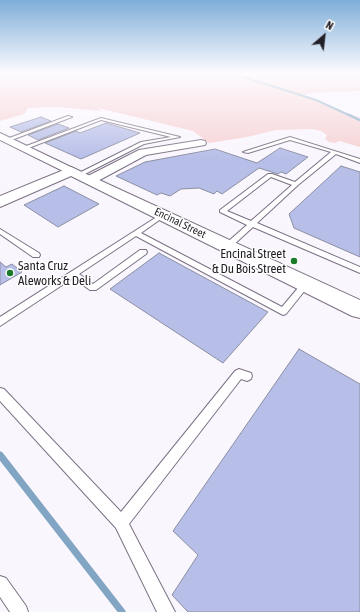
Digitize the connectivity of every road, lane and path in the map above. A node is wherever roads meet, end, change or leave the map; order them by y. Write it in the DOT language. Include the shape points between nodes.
graph roads {
  1 [pos="70,117"];
  2 [pos="4,138"];
  3 [pos="201,142"];
  4 [pos="24,148"];
  5 [pos="246,152"];
  6 [pos="335,152"];
  7 [pos="360,160"];
  8 [pos="80,175"];
  9 [pos="296,184"];
  10 [pos="0,202"];
  11 [pos="162,215"];
  12 [pos="252,224"];
  13 [pos="0,231"];
  14 [pos="135,233"];
  15 [pos="227,246"];
  16 [pos="143,252"];
  17 [pos="36,255"];
  18 [pos="360,270"];
  19 [pos="72,274"];
  20 [pos="306,284"];
  21 [pos="358,305"];
  22 [pos="0,322"];
  23 [pos="247,376"];
  24 [pos="0,393"];
  25 [pos="120,523"];
  26 [pos="0,584"];
  27 [pos="20,612"];
  28 [pos="167,612"];
  1 -- 2 [label="lane"];
  2 -- 4 [label="street, Encinal Street"];
  3 -- 8 [label="street" via="143,152"];
  4 -- 8 [label="street, Encinal Street"];
  4 -- 8 [label="lane" via="102,119 178,137 143,143"];
  5 -- 6 [label="lane" via="290,138"];
  6 -- 7 [label="lane"];
  6 -- 9 [label="lane"];
  8 -- 10 [label="street"];
  8 -- 11 [label="street, Encinal Street"];
  9 -- 12 [label="lane"];
  9 -- 12 [label="lane" via="270,175 222,211"];
  11 -- 14 [label="lane"];
  11 -- 15 [label="street, Encinal Street"];
  12 -- 15 [label="lane"];
  12 -- 18 [label="lane"];
  13 -- 17 [label="lane"];
  14 -- 19 [label="lane"];
  14 -- 20 [label="lane" via="283,312"];
  15 -- 20 [label="street, Encinal Street"];
  16 -- 19 [label="lane" via="93,288"];
  19 -- 22 [label="lane"];
  20 -- 21 [label="street, Encinal Street"];
  23 -- 25 [label="lane" via="239,374"];
  24 -- 25 [label="lane"];
  25 -- 28 [label="lane"];
  26 -- 27 [label="lane"];
}
